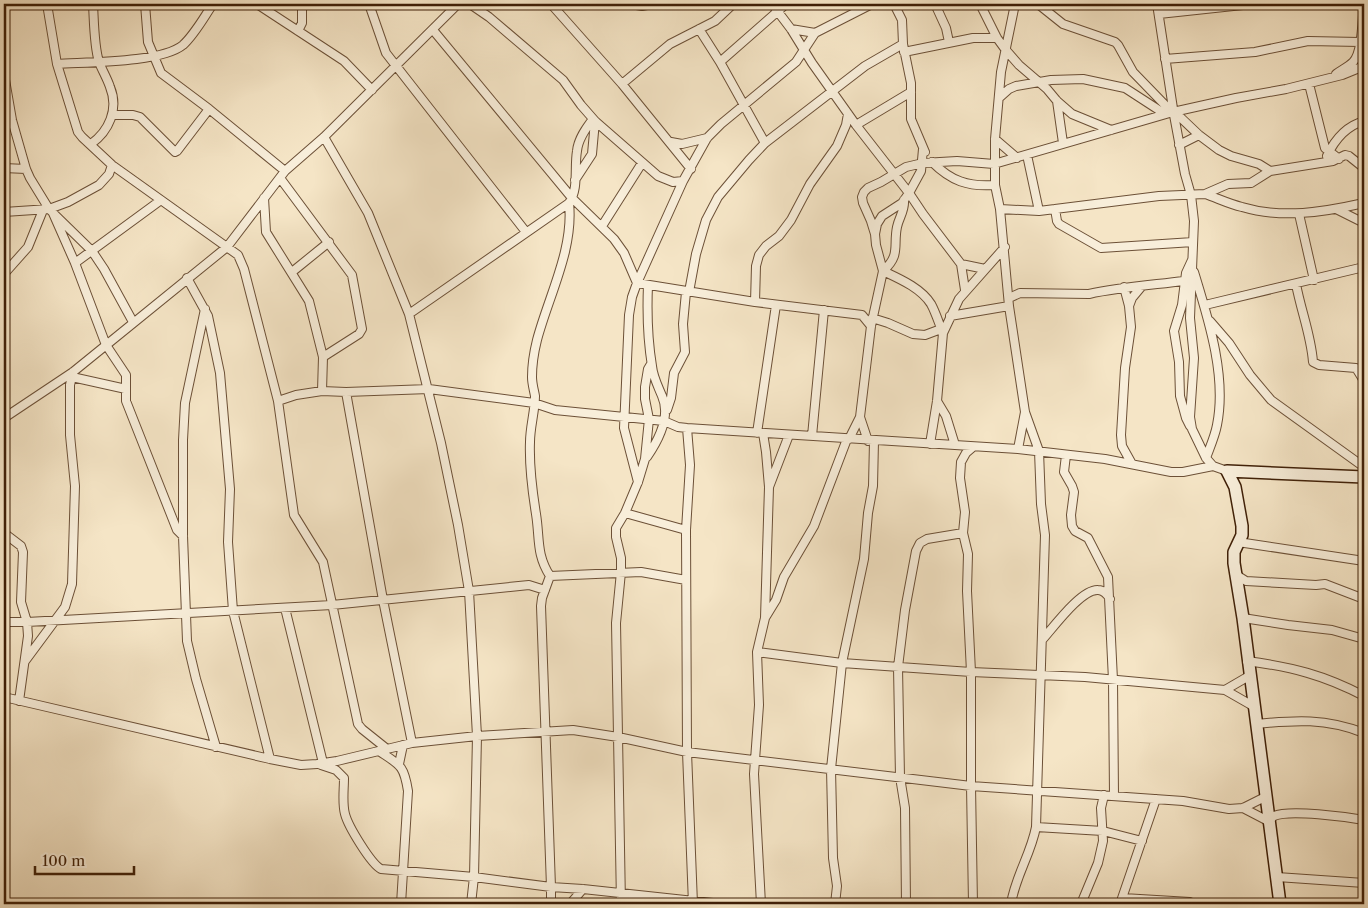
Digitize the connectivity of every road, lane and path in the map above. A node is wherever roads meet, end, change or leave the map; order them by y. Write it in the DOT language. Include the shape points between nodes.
graph roads {
  1 [pos="46,4"];
  2 [pos="92,4"];
  3 [pos="146,4"];
  4 [pos="213,4"];
  5 [pos="257,4"];
  6 [pos="302,4"];
  7 [pos="369,4"];
  8 [pos="458,4"];
  9 [pos="470,4"];
  10 [pos="551,4"];
  11 [pos="557,4"];
  12 [pos="576,4"];
  13 [pos="632,4"];
  14 [pos="652,4"];
  15 [pos="733,4"];
  16 [pos="786,4"];
  17 [pos="872,4"];
  18 [pos="894,4"];
  19 [pos="935,4"];
  20 [pos="980,4"];
  21 [pos="1015,4"];
  22 [pos="1038,4"];
  23 [pos="1158,4"];
  24 [pos="1252,4"];
  25 [pos="1364,4"];
  26 [pos="775,7"];
  27 [pos="1159,14"];
  28 [pos="699,29"];
  29 [pos="791,29"];
  30 [pos="433,30"];
  31 [pos="298,31"];
  32 [pos="815,33"];
  33 [pos="998,38"];
  34 [pos="949,42"];
  35 [pos="1360,42"];
  36 [pos="904,48"];
  37 [pos="1005,49"];
  38 [pos="804,51"];
  39 [pos="154,57"];
  40 [pos="1165,59"];
  41 [pos="99,61"];
  42 [pos="720,62"];
  43 [pos="57,64"];
  44 [pos="396,66"];
  45 [pos="1364,66"];
  46 [pos="4,74"];
  47 [pos="1330,78"];
  48 [pos="1040,82"];
  49 [pos="622,84"];
  50 [pos="1309,84"];
  51 [pos="372,90"];
  52 [pos="833,91"];
  53 [pos="911,92"];
  54 [pos="1000,97"];
  55 [pos="1056,102"];
  56 [pos="744,106"];
  57 [pos="209,109"];
  58 [pos="1170,113"];
  59 [pos="848,114"];
  60 [pos="113,115"];
  61 [pos="8,120"];
  62 [pos="594,120"];
  63 [pos="1364,121"];
  64 [pos="856,125"];
  65 [pos="1111,130"];
  66 [pos="1199,136"];
  67 [pos="324,137"];
  68 [pos="707,138"];
  69 [pos="995,139"];
  70 [pos="671,142"];
  71 [pos="765,143"];
  72 [pos="1062,143"];
  73 [pos="91,144"];
  74 [pos="1179,145"];
  75 [pos="923,149"];
  76 [pos="1328,152"];
  77 [pos="1027,155"];
  78 [pos="1017,158"];
  79 [pos="1339,159"];
  80 [pos="642,163"];
  81 [pos="933,163"];
  82 [pos="1323,163"];
  83 [pos="923,164"];
  84 [pos="994,164"];
  85 [pos="112,165"];
  86 [pos="4,168"];
  87 [pos="690,168"];
  88 [pos="1364,168"];
  89 [pos="26,169"];
  90 [pos="1270,171"];
  91 [pos="894,173"];
  92 [pos="283,174"];
  93 [pos="575,180"];
  94 [pos="683,181"];
  95 [pos="995,185"];
  96 [pos="1205,194"];
  97 [pos="1191,195"];
  98 [pos="907,196"];
  99 [pos="264,198"];
  100 [pos="161,200"];
  101 [pos="571,200"];
  102 [pos="1364,203"];
  103 [pos="1000,209"];
  104 [pos="1055,209"];
  105 [pos="1336,209"];
  106 [pos="48,210"];
  107 [pos="1039,211"];
  108 [pos="4,212"];
  109 [pos="1299,214"];
  110 [pos="1364,223"];
  111 [pos="602,226"];
  112 [pos="526,232"];
  113 [pos="875,234"];
  114 [pos="329,242"];
  115 [pos="1193,242"];
  116 [pos="226,247"];
  117 [pos="1005,247"];
  118 [pos="92,251"];
  119 [pos="1193,262"];
  120 [pos="75,263"];
  121 [pos="962,264"];
  122 [pos="1364,266"];
  123 [pos="985,269"];
  124 [pos="883,271"];
  125 [pos="292,272"];
  126 [pos="4,274"];
  127 [pos="1006,274"];
  128 [pos="187,278"];
  129 [pos="691,278"];
  130 [pos="1314,280"];
  131 [pos="1184,281"];
  132 [pos="637,283"];
  133 [pos="1296,284"];
  134 [pos="648,285"];
  135 [pos="1142,286"];
  136 [pos="1124,287"];
  137 [pos="965,290"];
  138 [pos="688,292"];
  139 [pos="1020,293"];
  140 [pos="700,294"];
  141 [pos="755,302"];
  142 [pos="876,302"];
  143 [pos="1009,302"];
  144 [pos="776,305"];
  145 [pos="1205,305"];
  146 [pos="1129,306"];
  147 [pos="205,309"];
  148 [pos="824,310"];
  149 [pos="410,314"];
  150 [pos="862,315"];
  151 [pos="950,316"];
  152 [pos="1210,321"];
  153 [pos="133,322"];
  154 [pos="872,322"];
  155 [pos="942,331"];
  156 [pos="106,345"];
  157 [pos="323,357"];
  158 [pos="651,364"];
  159 [pos="72,374"];
  160 [pos="1364,381"];
  161 [pos="126,389"];
  162 [pos="429,389"];
  163 [pos="322,391"];
  164 [pos="346,392"];
  165 [pos="278,401"];
  166 [pos="937,401"];
  167 [pos="534,403"];
  168 [pos="1025,412"];
  169 [pos="623,416"];
  170 [pos="860,417"];
  171 [pos="4,418"];
  172 [pos="664,418"];
  173 [pos="649,419"];
  174 [pos="687,428"];
  175 [pos="1192,430"];
  176 [pos="760,433"];
  177 [pos="789,435"];
  178 [pos="812,436"];
  179 [pos="848,439"];
  180 [pos="871,441"];
  181 [pos="930,444"];
  182 [pos="955,445"];
  183 [pos="973,447"];
  184 [pos="1018,449"];
  185 [pos="1038,451"];
  186 [pos="1066,455"];
  187 [pos="1206,458"];
  188 [pos="646,459"];
  189 [pos="1132,464"];
  190 [pos="1213,466"];
  191 [pos="1364,467"];
  192 [pos="1227,470"];
  193 [pos="1364,477"];
  194 [pos="638,482"];
  195 [pos="769,487"];
  196 [pos="625,513"];
  197 [pos="686,530"];
  198 [pos="4,533"];
  199 [pos="963,533"];
  200 [pos="183,536"];
  201 [pos="1238,542"];
  202 [pos="1364,562"];
  203 [pos="621,572"];
  204 [pos="1235,574"];
  205 [pos="550,576"];
  206 [pos="686,580"];
  207 [pos="545,590"];
  208 [pos="469,591"];
  209 [pos="1110,598"];
  210 [pos="1364,599"];
  211 [pos="382,600"];
  212 [pos="332,605"];
  213 [pos="285,608"];
  214 [pos="233,611"];
  215 [pos="186,613"];
  216 [pos="765,618"];
  217 [pos="1243,618"];
  218 [pos="56,621"];
  219 [pos="4,622"];
  220 [pos="27,622"];
  221 [pos="1364,639"];
  222 [pos="1042,640"];
  223 [pos="758,649"];
  224 [pos="25,661"];
  225 [pos="1247,661"];
  226 [pos="842,663"];
  227 [pos="898,667"];
  228 [pos="972,672"];
  229 [pos="1040,675"];
  230 [pos="1249,676"];
  231 [pos="1113,680"];
  232 [pos="1225,690"];
  233 [pos="1364,696"];
  234 [pos="4,697"];
  235 [pos="19,701"];
  236 [pos="1253,706"];
  237 [pos="1256,724"];
  238 [pos="546,731"];
  239 [pos="1364,733"];
  240 [pos="477,736"];
  241 [pos="618,737"];
  242 [pos="407,744"];
  243 [pos="216,747"];
  244 [pos="383,750"];
  245 [pos="687,752"];
  246 [pos="739,757"];
  247 [pos="270,759"];
  248 [pos="754,759"];
  249 [pos="320,764"];
  250 [pos="399,764"];
  251 [pos="831,769"];
  252 [pos="754,774"];
  253 [pos="900,776"];
  254 [pos="970,786"];
  255 [pos="1036,791"];
  256 [pos="1104,795"];
  257 [pos="1114,796"];
  258 [pos="1265,797"];
  259 [pos="1156,799"];
  260 [pos="1243,808"];
  261 [pos="1364,820"];
  262 [pos="1268,821"];
  263 [pos="1036,827"];
  264 [pos="1103,831"];
  265 [pos="1142,841"];
  266 [pos="404,871"];
  267 [pos="474,877"];
  268 [pos="1277,877"];
  269 [pos="1364,883"];
  270 [pos="552,887"];
  271 [pos="583,889"];
  272 [pos="622,893"];
  273 [pos="1122,901"];
  274 [pos="693,903"];
  275 [pos="401,904"];
  276 [pos="471,904"];
  277 [pos="551,904"];
  278 [pos="570,904"];
  279 [pos="621,904"];
  280 [pos="722,904"];
  281 [pos="761,904"];
  282 [pos="835,904"];
  283 [pos="906,904"];
  284 [pos="973,904"];
  285 [pos="1011,904"];
  286 [pos="1081,904"];
  287 [pos="1192,904"];
  288 [pos="1280,904"];
  1 -- 43 [label="street"];
  2 -- 41 [label="street"];
  3 -- 39 [label="street" via="148,42"];
  4 -- 39 [label="street" via="182,46"];
  5 -- 31 [label="street"];
  6 -- 31 [label="street" via="302,23"];
  7 -- 44 [label="street" via="386,53"];
  8 -- 30 [label="street"];
  9 -- 62 [label="street" via="563,80"];
  10 -- 49 [label="street"];
  11 -- 12 [label="street"];
  13 -- 14 [label="street"];
  15 -- 28 [label="street" via="715,21"];
  16 -- 26 [label="street"];
  17 -- 32 [label="street"];
  18 -- 36 [label="street" via="902,20"];
  19 -- 34 [label="street"];
  20 -- 33 [label="street"];
  21 -- 37 [label="street"];
  22 -- 58 [label="street" via="1063,24 1115,42 1133,72"];
  23 -- 27 [label="street"];
  24 -- 27 [label="street"];
  25 -- 35 [label="street"];
  26 -- 29 [label="street"];
  26 -- 42 [label="street"];
  27 -- 40 [label="street"];
  28 -- 42 [label="street"];
  28 -- 49 [label="street" via="670,44"];
  29 -- 32 [label="street"];
  29 -- 38 [label="street"];
  30 -- 44 [label="street"];
  30 -- 101 [label="street"];
  31 -- 51 [label="street" via="344,61"];
  32 -- 38 [label="street"];
  33 -- 34 [label="street"];
  33 -- 37 [label="street"];
  34 -- 36 [label="street"];
  35 -- 40 [label="street" via="1318,40 1255,52"];
  35 -- 47 [label="street" via="1353,62"];
  36 -- 52 [label="street" via="865,66"];
  36 -- 53 [label="street"];
  37 -- 48 [label="street"];
  37 -- 54 [label="street"];
  38 -- 52 [label="street"];
  38 -- 56 [label="street" via="796,62"];
  39 -- 41 [label="street"];
  39 -- 57 [label="street" via="163,74"];
  40 -- 58 [label="street"];
  41 -- 43 [label="street"];
  41 -- 60 [label="street" via="111,88"];
  42 -- 56 [label="street"];
  43 -- 73 [label="street" via="78,132"];
  44 -- 51 [label="street"];
  44 -- 112 [label="street"];
  45 -- 47 [label="street"];
  46 -- 61 [label="street"];
  47 -- 50 [label="street"];
  48 -- 54 [label="street" via="1016,86"];
  48 -- 55 [label="street"];
  48 -- 58 [label="street" via="1083,79 1116,85"];
  49 -- 70 [label="street"];
  50 -- 58 [label="street"];
  50 -- 76 [label="street"];
  51 -- 67 [label="street"];
  52 -- 59 [label="street"];
  52 -- 71 [label="street"];
  53 -- 64 [label="street"];
  53 -- 75 [label="street" via="911,118"];
  54 -- 69 [label="street"];
  55 -- 65 [label="street" via="1072,114"];
  55 -- 72 [label="street"];
  56 -- 68 [label="street"];
  56 -- 71 [label="street"];
  57 -- 60 [label="street" via="177,152 136,115"];
  57 -- 92 [label="street"];
  58 -- 65 [label="street"];
  58 -- 66 [label="street" via="1182,118"];
  58 -- 74 [label="street"];
  59 -- 64 [label="street"];
  59 -- 141 [label="street" via="837,146 810,184 791,220 760,255 756,266"];
  60 -- 73 [label="street" via="102,135"];
  61 -- 89 [label="street"];
  62 -- 80 [label="street"];
  62 -- 93 [label="street" via="578,146"];
  62 -- 93 [label="street" via="592,154"];
  63 -- 76 [label="street" via="1339,136"];
  64 -- 91 [label="street"];
  65 -- 72 [label="street"];
  66 -- 74 [label="street"];
  66 -- 90 [label="street" via="1231,156 1259,164"];
  67 -- 92 [label="street"];
  67 -- 149 [label="street" via="368,213"];
  68 -- 70 [label="street" via="682,144"];
  68 -- 87 [label="street"];
  69 -- 78 [label="street"];
  69 -- 84 [label="street"];
  70 -- 87 [label="street"];
  71 -- 129 [label="street" via="718,197 702,234"];
  72 -- 77 [label="street"];
  73 -- 85 [label="street"];
  74 -- 97 [label="street"];
  75 -- 81 [label="street"];
  75 -- 83 [label="street"];
  76 -- 79 [label="street"];
  76 -- 82 [label="street"];
  77 -- 78 [label="street"];
  77 -- 107 [label="street"];
  78 -- 84 [label="street"];
  79 -- 82 [label="street"];
  79 -- 88 [label="street" via="1349,156"];
  80 -- 94 [label="street" via="664,180"];
  80 -- 111 [label="street"];
  81 -- 83 [label="street"];
  81 -- 84 [label="street"];
  81 -- 95 [label="street" via="960,182 974,186"];
  82 -- 90 [label="street"];
  83 -- 91 [label="street"];
  83 -- 98 [label="street"];
  84 -- 95 [label="street"];
  85 -- 100 [label="street"];
  85 -- 106 [label="street" via="99,185"];
  86 -- 89 [label="street"];
  87 -- 94 [label="street"];
  89 -- 106 [label="street"];
  90 -- 96 [label="street" via="1251,182 1228,184"];
  91 -- 98 [label="street"];
  91 -- 113 [label="street" via="868,188 862,197"];
  92 -- 99 [label="street"];
  92 -- 114 [label="street"];
  93 -- 101 [label="street"];
  94 -- 132 [label="street"];
  95 -- 103 [label="street"];
  96 -- 97 [label="street"];
  96 -- 109 [label="street" via="1247,208"];
  97 -- 104 [label="street"];
  97 -- 115 [label="street"];
  98 -- 113 [label="street" via="882,216"];
  98 -- 121 [label="street"];
  98 -- 124 [label="street" via="897,226 896,252"];
  99 -- 116 [label="street"];
  99 -- 125 [label="street" via="266,232"];
  100 -- 116 [label="street"];
  100 -- 118 [label="street"];
  101 -- 111 [label="street"];
  101 -- 112 [label="street"];
  101 -- 167 [label="street" via="567,239 537,341 533,363"];
  102 -- 105 [label="street"];
  103 -- 107 [label="street"];
  103 -- 117 [label="street"];
  104 -- 107 [label="street"];
  104 -- 115 [label="street" via="1059,224 1101,248"];
  105 -- 109 [label="street"];
  105 -- 110 [label="street"];
  106 -- 108 [label="street"];
  106 -- 118 [label="street"];
  106 -- 120 [label="street"];
  106 -- 126 [label="street" via="28,247"];
  109 -- 130 [label="street"];
  111 -- 132 [label="street" via="624,253"];
  112 -- 149 [label="street"];
  113 -- 124 [label="street"];
  114 -- 125 [label="street"];
  114 -- 157 [label="street" via="352,275 362,329"];
  115 -- 119 [label="street"];
  116 -- 128 [label="street"];
  116 -- 165 [label="street" via="238,255 244,269"];
  117 -- 123 [label="street"];
  117 -- 127 [label="street"];
  118 -- 120 [label="street"];
  118 -- 153 [label="street"];
  119 -- 131 [label="street" via="1188,264"];
  119 -- 145 [label="street"];
  119 -- 175 [label="street" via="1190,318 1194,358 1190,400"];
  120 -- 156 [label="street"];
  121 -- 123 [label="street"];
  121 -- 137 [label="street"];
  122 -- 130 [label="street"];
  123 -- 137 [label="street"];
  124 -- 142 [label="street"];
  124 -- 155 [label="street" via="919,291 931,305"];
  125 -- 157 [label="street" via="309,301"];
  127 -- 139 [label="street"];
  127 -- 143 [label="street"];
  128 -- 147 [label="street"];
  128 -- 153 [label="street"];
  129 -- 138 [label="street"];
  129 -- 140 [label="street"];
  130 -- 133 [label="street"];
  131 -- 135 [label="street"];
  131 -- 175 [label="street" via="1174,338 1179,362 1180,396"];
  132 -- 134 [label="street"];
  132 -- 169 [label="street" via="629,314"];
  133 -- 145 [label="street"];
  133 -- 160 [label="street" via="1310,336 1313,362 1319,366 1356,368"];
  134 -- 138 [label="street"];
  134 -- 158 [label="street"];
  135 -- 136 [label="street"];
  135 -- 146 [label="street"];
  136 -- 139 [label="street" via="1089,294"];
  136 -- 146 [label="street"];
  137 -- 151 [label="street"];
  138 -- 140 [label="street"];
  138 -- 172 [label="street" via="683,324 685,352 674,373"];
  139 -- 143 [label="street"];
  140 -- 141 [label="street"];
  141 -- 144 [label="street"];
  142 -- 150 [label="street"];
  142 -- 154 [label="street"];
  143 -- 151 [label="street"];
  143 -- 168 [label="street"];
  144 -- 148 [label="street"];
  144 -- 176 [label="street"];
  145 -- 152 [label="street"];
  146 -- 189 [label="street" via="1131,327 1121,436 1122,446"];
  147 -- 200 [label="street" via="185,404"];
  147 -- 214 [label="street" via="223,399 230,489 228,542"];
  148 -- 150 [label="street"];
  148 -- 178 [label="street"];
  149 -- 162 [label="street"];
  150 -- 154 [label="street"];
  151 -- 155 [label="street"];
  152 -- 187 [label="street" via="1219,409"];
  152 -- 191 [label="street" via="1271,400"];
  153 -- 156 [label="street"];
  154 -- 155 [label="street" via="888,322 913,334"];
  154 -- 170 [label="street"];
  155 -- 166 [label="street"];
  156 -- 159 [label="street"];
  156 -- 161 [label="street" via="126,375"];
  157 -- 163 [label="street"];
  158 -- 172 [label="street" via="664,403"];
  158 -- 173 [label="street" via="645,387"];
  159 -- 161 [label="street"];
  159 -- 171 [label="street"];
  159 -- 218 [label="street" via="70,435 75,486 72,584 65,607"];
  161 -- 200 [label="street" via="126,401 177,530"];
  162 -- 164 [label="street"];
  162 -- 167 [label="street"];
  162 -- 208 [label="street"];
  163 -- 164 [label="street"];
  163 -- 165 [label="street" via="296,394"];
  164 -- 211 [label="street"];
  165 -- 212 [label="street" via="294,516 323,562"];
  166 -- 181 [label="street"];
  166 -- 182 [label="street" via="946,416"];
  167 -- 169 [label="street" via="555,410"];
  167 -- 205 [label="street" via="530,484 541,562"];
  168 -- 184 [label="street"];
  168 -- 185 [label="street"];
  169 -- 173 [label="street"];
  169 -- 194 [label="street"];
  170 -- 179 [label="street"];
  170 -- 180 [label="street"];
  172 -- 173 [label="street"];
  172 -- 174 [label="street"];
  172 -- 188 [label="street" via="658,438"];
  173 -- 188 [label="street"];
  174 -- 176 [label="street"];
  174 -- 197 [label="street" via="690,465"];
  175 -- 187 [label="street"];
  176 -- 177 [label="street"];
  176 -- 195 [label="street" via="766,452"];
  177 -- 178 [label="street"];
  177 -- 195 [label="street"];
  178 -- 179 [label="street"];
  179 -- 180 [label="street"];
  179 -- 216 [label="street" via="814,526 784,577"];
  180 -- 181 [label="street"];
  180 -- 226 [label="street" via="872,486 864,559"];
  181 -- 182 [label="street"];
  182 -- 183 [label="street"];
  183 -- 184 [label="street"];
  183 -- 199 [label="street" via="961,462 965,512"];
  184 -- 185 [label="street"];
  185 -- 186 [label="street"];
  185 -- 222 [label="street" via="1045,535"];
  186 -- 189 [label="street"];
  186 -- 209 [label="street" via="1064,472 1074,492 1072,526 1088,538 1108,573"];
  187 -- 190 [label="street"];
  188 -- 194 [label="street"];
  189 -- 190 [label="street" via="1183,472"];
  190 -- 192 [label="street"];
  192 -- 193 [label="street"];
  192 -- 201 [label="street" via="1240,508 1242,535"];
  194 -- 196 [label="street"];
  195 -- 216 [label="street"];
  196 -- 197 [label="street"];
  196 -- 203 [label="street" via="616,528"];
  197 -- 206 [label="street"];
  198 -- 220 [label="street" via="22,549 21,602"];
  199 -- 227 [label="street" via="927,539 916,551"];
  199 -- 228 [label="street" via="968,554"];
  200 -- 215 [label="street"];
  201 -- 202 [label="street"];
  201 -- 204 [label="street" via="1234,552"];
  203 -- 205 [label="street"];
  203 -- 206 [label="street"];
  203 -- 241 [label="street" via="616,623"];
  204 -- 210 [label="street" via="1246,581 1325,584"];
  204 -- 217 [label="street"];
  205 -- 207 [label="street"];
  206 -- 245 [label="street"];
  207 -- 208 [label="street" via="529,585"];
  207 -- 238 [label="street" via="541,606"];
  208 -- 211 [label="street"];
  208 -- 240 [label="street"];
  209 -- 222 [label="street" via="1103,591 1088,593"];
  209 -- 231 [label="street"];
  211 -- 212 [label="street"];
  211 -- 242 [label="street"];
  212 -- 213 [label="street"];
  212 -- 244 [label="street" via="358,724"];
  213 -- 214 [label="street"];
  213 -- 249 [label="street"];
  214 -- 215 [label="street"];
  214 -- 247 [label="street"];
  215 -- 218 [label="street"];
  215 -- 243 [label="street" via="190,652"];
  216 -- 223 [label="street"];
  217 -- 221 [label="street" via="1332,630"];
  217 -- 225 [label="street"];
  218 -- 220 [label="street"];
  218 -- 224 [label="street"];
  219 -- 220 [label="street"];
  220 -- 224 [label="street"];
  222 -- 229 [label="street"];
  223 -- 226 [label="street" via="766,653"];
  223 -- 248 [label="street" via="759,705"];
  224 -- 235 [label="street"];
  225 -- 230 [label="street"];
  225 -- 233 [label="street" via="1309,672"];
  226 -- 227 [label="street"];
  226 -- 251 [label="street"];
  227 -- 228 [label="street"];
  227 -- 253 [label="street"];
  228 -- 229 [label="street"];
  228 -- 254 [label="street"];
  229 -- 231 [label="street"];
  229 -- 255 [label="street"];
  230 -- 232 [label="street"];
  230 -- 236 [label="street"];
  231 -- 232 [label="street"];
  231 -- 257 [label="street"];
  232 -- 236 [label="street"];
  234 -- 235 [label="street"];
  235 -- 243 [label="street"];
  236 -- 237 [label="street"];
  237 -- 239 [label="street" via="1303,720"];
  237 -- 258 [label="street"];
  238 -- 240 [label="street"];
  238 -- 241 [label="street" via="573,730"];
  238 -- 270 [label="street"];
  240 -- 242 [label="street"];
  240 -- 267 [label="street"];
  241 -- 245 [label="street"];
  241 -- 272 [label="street"];
  242 -- 244 [label="street"];
  242 -- 250 [label="street"];
  243 -- 247 [label="street"];
  244 -- 249 [label="street"];
  244 -- 250 [label="street"];
  245 -- 246 [label="street"];
  245 -- 274 [label="street"];
  246 -- 248 [label="street"];
  246 -- 252 [label="street"];
  247 -- 249 [label="street" via="301,765"];
  248 -- 251 [label="street"];
  248 -- 252 [label="street"];
  249 -- 266 [label="street" via="336,770 344,778 345,812 372,862 381,869"];
  250 -- 266 [label="street" via="408,791"];
  251 -- 253 [label="street"];
  251 -- 282 [label="street" via="833,858 837,886"];
  252 -- 281 [label="street"];
  253 -- 254 [label="street"];
  253 -- 283 [label="street" via="905,808"];
  254 -- 255 [label="street"];
  254 -- 284 [label="street"];
  255 -- 256 [label="street"];
  255 -- 263 [label="street"];
  256 -- 257 [label="street"];
  256 -- 264 [label="street" via="1101,808"];
  257 -- 259 [label="street"];
  258 -- 260 [label="street"];
  258 -- 262 [label="street"];
  259 -- 260 [label="street"];
  259 -- 265 [label="street"];
  260 -- 262 [label="street"];
  261 -- 262 [label="street" via="1302,814 1275,816"];
  262 -- 268 [label="street"];
  263 -- 264 [label="street"];
  263 -- 285 [label="street" via="1013,889"];
  264 -- 265 [label="street"];
  264 -- 286 [label="street" via="1098,863"];
  265 -- 273 [label="street"];
  266 -- 267 [label="street"];
  266 -- 275 [label="street"];
  267 -- 270 [label="street"];
  267 -- 276 [label="street"];
  268 -- 269 [label="street"];
  268 -- 288 [label="street"];
  270 -- 271 [label="street"];
  270 -- 277 [label="street"];
  271 -- 272 [label="street"];
  271 -- 278 [label="street"];
  272 -- 274 [label="street"];
  272 -- 279 [label="street"];
  273 -- 287 [label="street"];
  274 -- 280 [label="street"];
}
